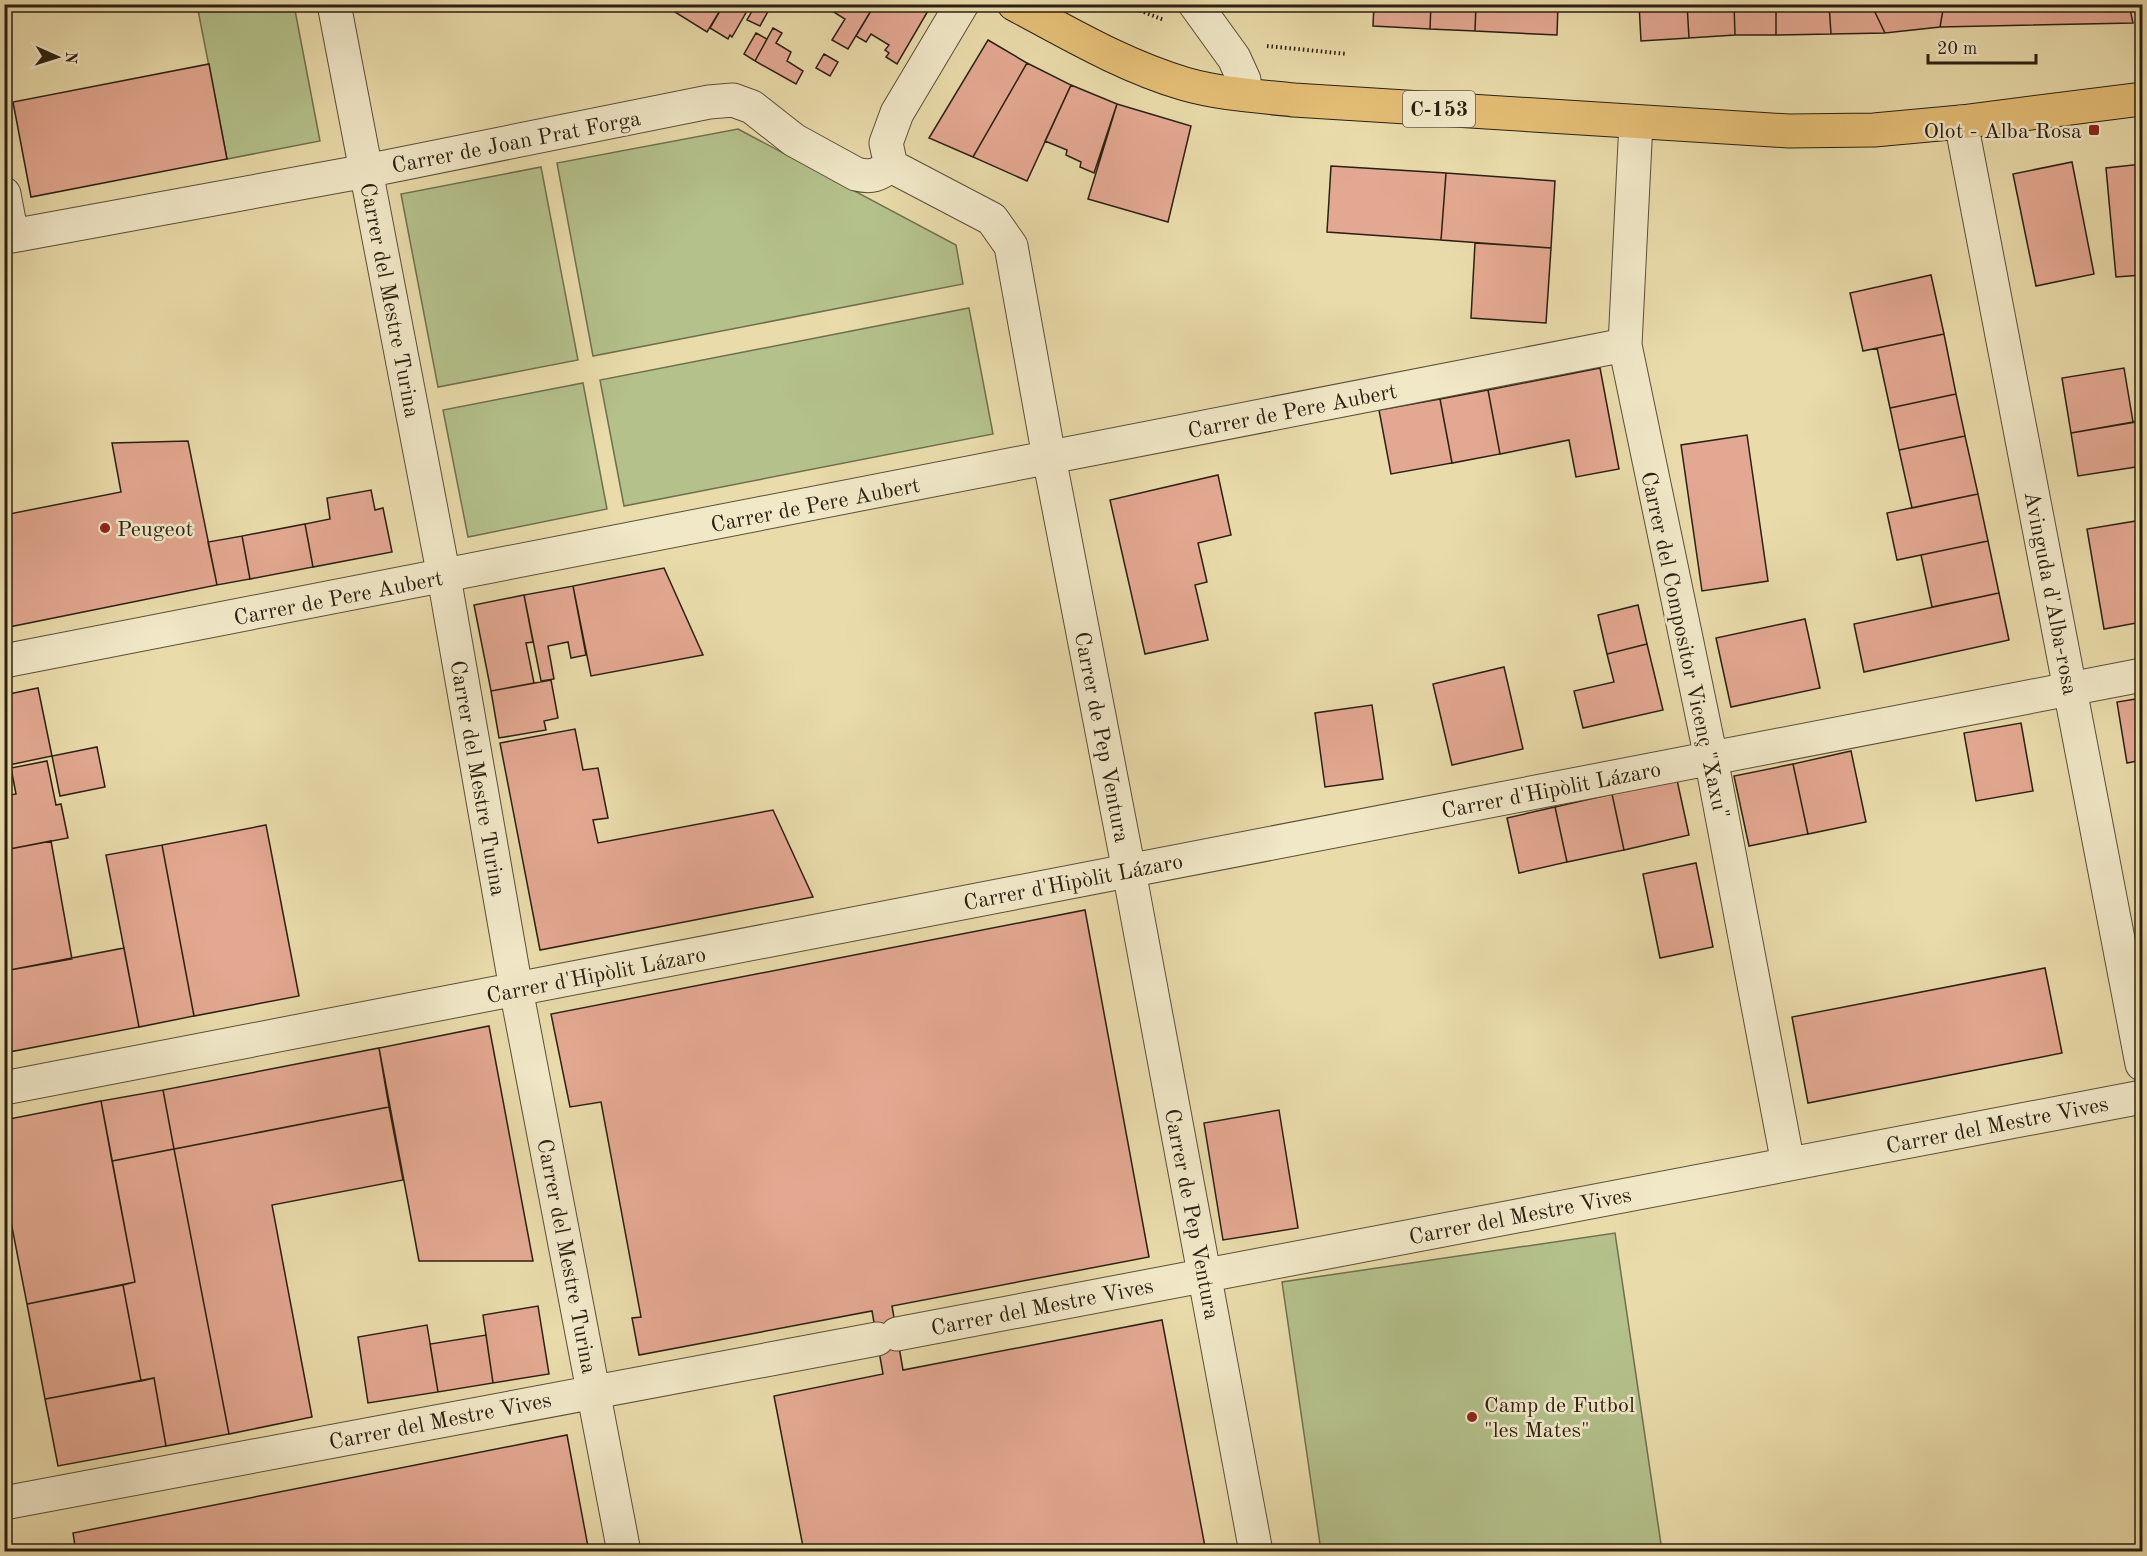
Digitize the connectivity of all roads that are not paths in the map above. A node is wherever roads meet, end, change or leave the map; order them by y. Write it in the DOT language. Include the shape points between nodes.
graph roads {
  1 [pos="334,4"];
  2 [pos="962,4"];
  3 [pos="1014,4"];
  4 [pos="1195,4"];
  5 [pos="1243,94"];
  6 [pos="2142,99"];
  7 [pos="1636,122"];
  8 [pos="1961,122"];
  9 [pos="891,166"];
  10 [pos="366,171"];
  11 [pos="4,194"];
  12 [pos="1625,345"];
  13 [pos="1049,457"];
  14 [pos="444,577"];
  15 [pos="4,661"];
  16 [pos="2142,675"];
  17 [pos="2070,689"];
  18 [pos="1711,758"];
  19 [pos="1129,871"];
  20 [pos="516,989"];
  21 [pos="2142,1064"];
  22 [pos="4,1088"];
  23 [pos="2142,1097"];
  24 [pos="1788,1164"];
  25 [pos="1204,1275"];
  26 [pos="594,1391"];
  27 [pos="4,1503"];
  28 [pos="624,1551"];
  29 [pos="1256,1551"];
  1 -- 10 [label="street, Carrer del Mestre Turina"];
  2 -- 9 [label="street" via="897,113 886,143"];
  3 -- 5 [label="main road, C-153" via="1117,59 1186,84"];
  4 -- 5 [label="street" via="1234,58 1244,80"];
  5 -- 7 [label="main road, C-153"];
  6 -- 8 [label="main road, C-153"];
  7 -- 8 [label="main road, C-153" via="1789,131 1874,130"];
  7 -- 12 [label="street, Carrer del Compositor Vicenç \"Xaxu\""];
  8 -- 17 [label="street, Avinguda d'Alba-rosa"];
  9 -- 10 [label="street, Carrer de Joan Prat Forga" via="876,177 856,174 794,140 752,107 733,100"];
  9 -- 13 [label="street, Carrer de Pep Ventura" via="992,219 1011,246"];
  10 -- 11 [label="street, Carrer de Joan Prat Forga" via="12,236"];
  10 -- 14 [label="street, Carrer del Mestre Turina"];
  12 -- 13 [label="street, Carrer de Pere Aubert"];
  12 -- 18 [label="street, Carrer del Compositor Vicenç \"Xaxu\""];
  13 -- 14 [label="street, Carrer de Pere Aubert"];
  13 -- 19 [label="street, Carrer de Pep Ventura"];
  14 -- 15 [label="street, Carrer de Pere Aubert"];
  14 -- 20 [label="street, Carrer del Mestre Turina"];
  16 -- 17 [label="street, Carrer d'Hipòlit Lázaro"];
  17 -- 18 [label="street, Carrer d'Hipòlit Lázaro"];
  17 -- 21 [label="street, Avinguda d'Alba-rosa"];
  18 -- 19 [label="street, Carrer d'Hipòlit Lázaro"];
  18 -- 24 [label="street, Carrer del Compositor Vicenç \"Xaxu\""];
  19 -- 20 [label="street, Carrer d'Hipòlit Lázaro"];
  19 -- 25 [label="street, Carrer de Pep Ventura"];
  20 -- 22 [label="street, Carrer d'Hipòlit Lázaro"];
  20 -- 26 [label="street, Carrer del Mestre Turina"];
  23 -- 24 [label="street, Carrer del Mestre Vives"];
  24 -- 25 [label="street, Carrer del Mestre Vives"];
  25 -- 26 [label="street, Carrer del Mestre Vives"];
  25 -- 29 [label="street, Carrer de Pep Ventura"];
  26 -- 27 [label="street, Carrer del Mestre Vives"];
  26 -- 28 [label="street, Carrer del Mestre Turina"];
}
